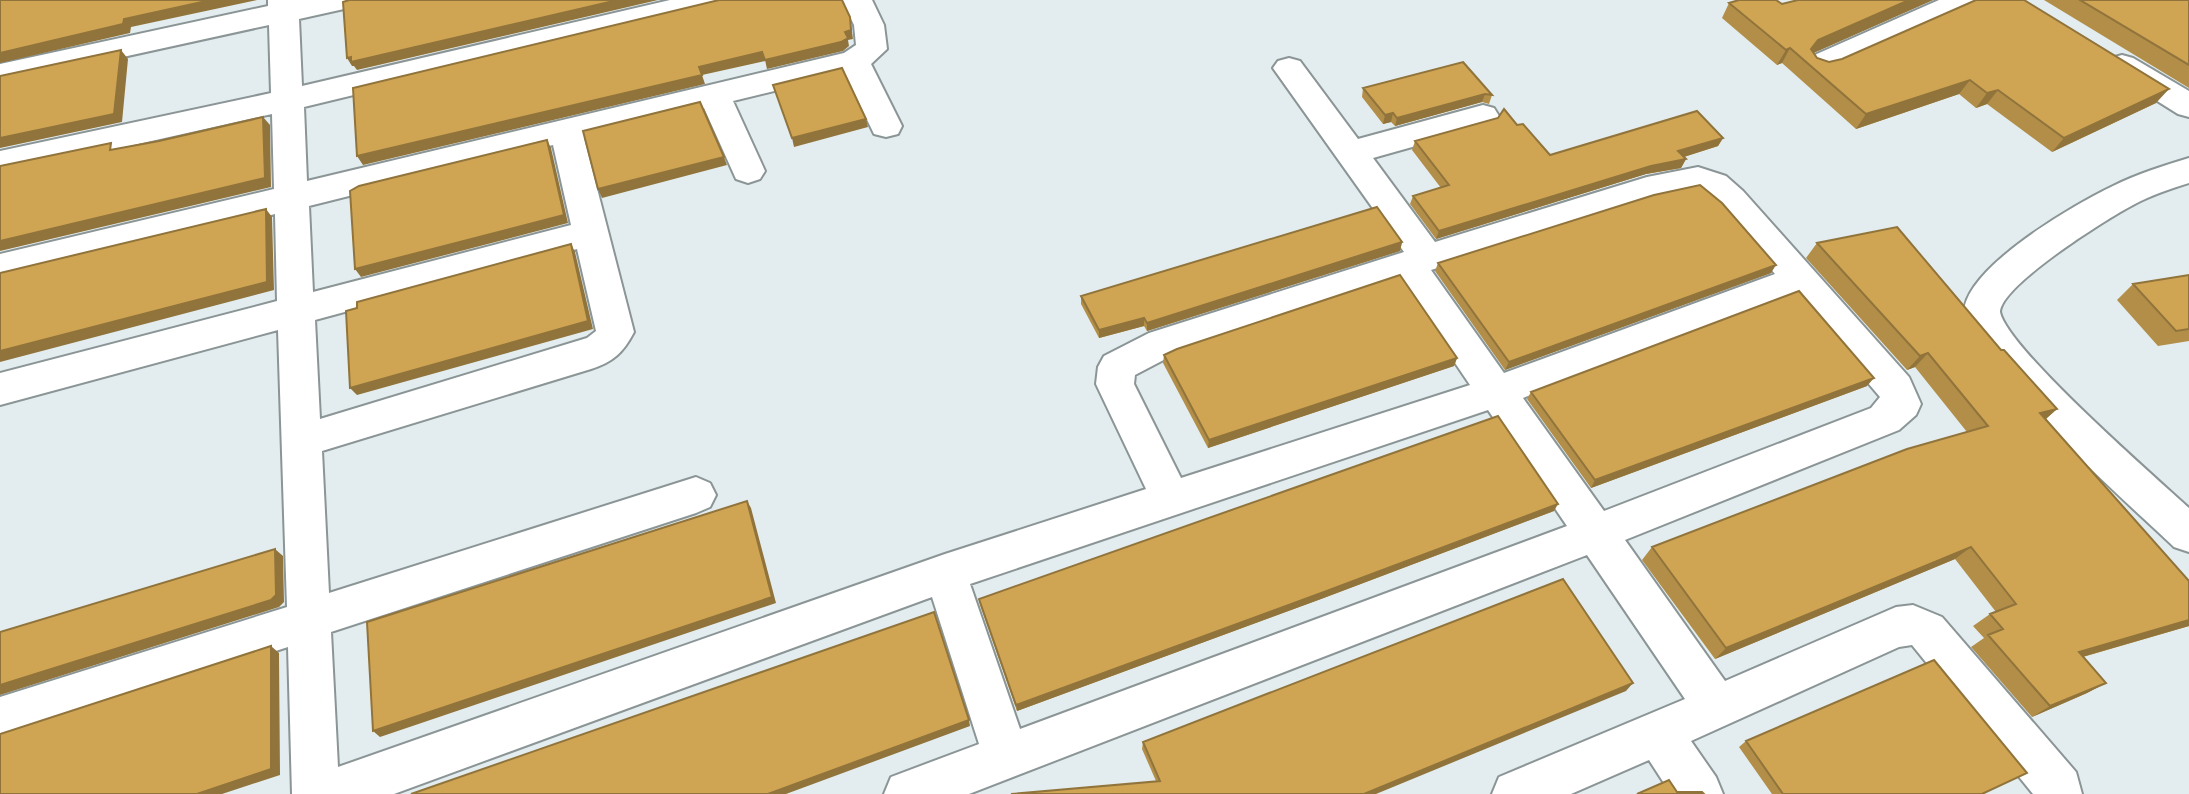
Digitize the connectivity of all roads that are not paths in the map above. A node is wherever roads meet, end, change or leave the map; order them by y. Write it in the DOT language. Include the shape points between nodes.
graph roads {
  1 [pos="342,0"];
  2 [pos="710,0"];
  3 [pos="857,0"];
  4 [pos="1965,0"];
  5 [pos="283,6"];
  6 [pos="2097,50"];
  7 [pos="854,61"];
  8 [pos="1821,64"];
  9 [pos="1289,68"];
  10 [pos="0,74"];
  11 [pos="715,97"];
  12 [pos="287,100"];
  13 [pos="2189,106"];
  14 [pos="1483,116"];
  15 [pos="886,126"];
  16 [pos="566,132"];
  17 [pos="1352,152"];
  18 [pos="0,163"];
  19 [pos="2189,170"];
  20 [pos="748,171"];
  21 [pos="291,196"];
  22 [pos="590,233"];
  23 [pos="1416,260"];
  24 [pos="0,268"];
  25 [pos="1799,280"];
  26 [pos="295,311"];
  27 [pos="0,389"];
  28 [pos="1496,392"];
  29 [pos="301,441"];
  30 [pos="696,495"];
  31 [pos="1172,500"];
  32 [pos="1596,533"];
  33 [pos="2189,534"];
  34 [pos="944,573"];
  35 [pos="309,620"];
  36 [pos="1717,706"];
  37 [pos="0,719"];
  38 [pos="1658,733"];
  39 [pos="1006,757"];
  40 [pos="932,790"];
  41 [pos="316,794"];
  42 [pos="329,794"];
  43 [pos="1516,794"];
  44 [pos="1699,794"];
  45 [pos="2058,794"];
  1 -- 5 [label="street"];
  2 -- 12 [label="street"];
  3 -- 7 [label="street" via="873,39 872,49"];
  4 -- 8 [label="street"];
  5 -- 10 [label="street"];
  5 -- 12 [label="street"];
  6 -- 13 [label="street"];
  7 -- 11 [label="street"];
  7 -- 15 [label="street"];
  9 -- 17 [label="street"];
  11 -- 16 [label="street"];
  11 -- 20 [label="street"];
  12 -- 18 [label="street"];
  12 -- 21 [label="street"];
  14 -- 17 [label="street"];
  16 -- 21 [label="street"];
  16 -- 22 [label="street"];
  17 -- 23 [label="street"];
  19 -- 33 [label="street" via="2122,195 2019,262 1992,287 1982,307 1986,326 1999,346 2099,452"];
  21 -- 24 [label="street"];
  21 -- 26 [label="street"];
  22 -- 26 [label="street"];
  22 -- 29 [label="street" via="615,332 603,348"];
  23 -- 25 [label="street" via="1647,188 1698,179 1714,184"];
  23 -- 28 [label="street"];
  23 -- 31 [label="street" via="1162,343 1117,367 1115,384"];
  25 -- 28 [label="street"];
  25 -- 32 [label="street" via="1895,388 1902,404 1885,419"];
  26 -- 27 [label="street"];
  26 -- 29 [label="street"];
  28 -- 31 [label="street"];
  28 -- 32 [label="street"];
  29 -- 35 [label="street"];
  30 -- 35 [label="street"];
  31 -- 34 [label="street"];
  32 -- 36 [label="street"];
  32 -- 39 [label="street"];
  34 -- 39 [label="street"];
  34 -- 42 [label="street"];
  35 -- 37 [label="street"];
  35 -- 41 [label="street"];
  36 -- 38 [label="street"];
  36 -- 45 [label="street" via="1896,627 1913,625 1927,631 2059,789"];
  38 -- 43 [label="street"];
  38 -- 44 [label="street"];
  39 -- 40 [label="street"];
}
